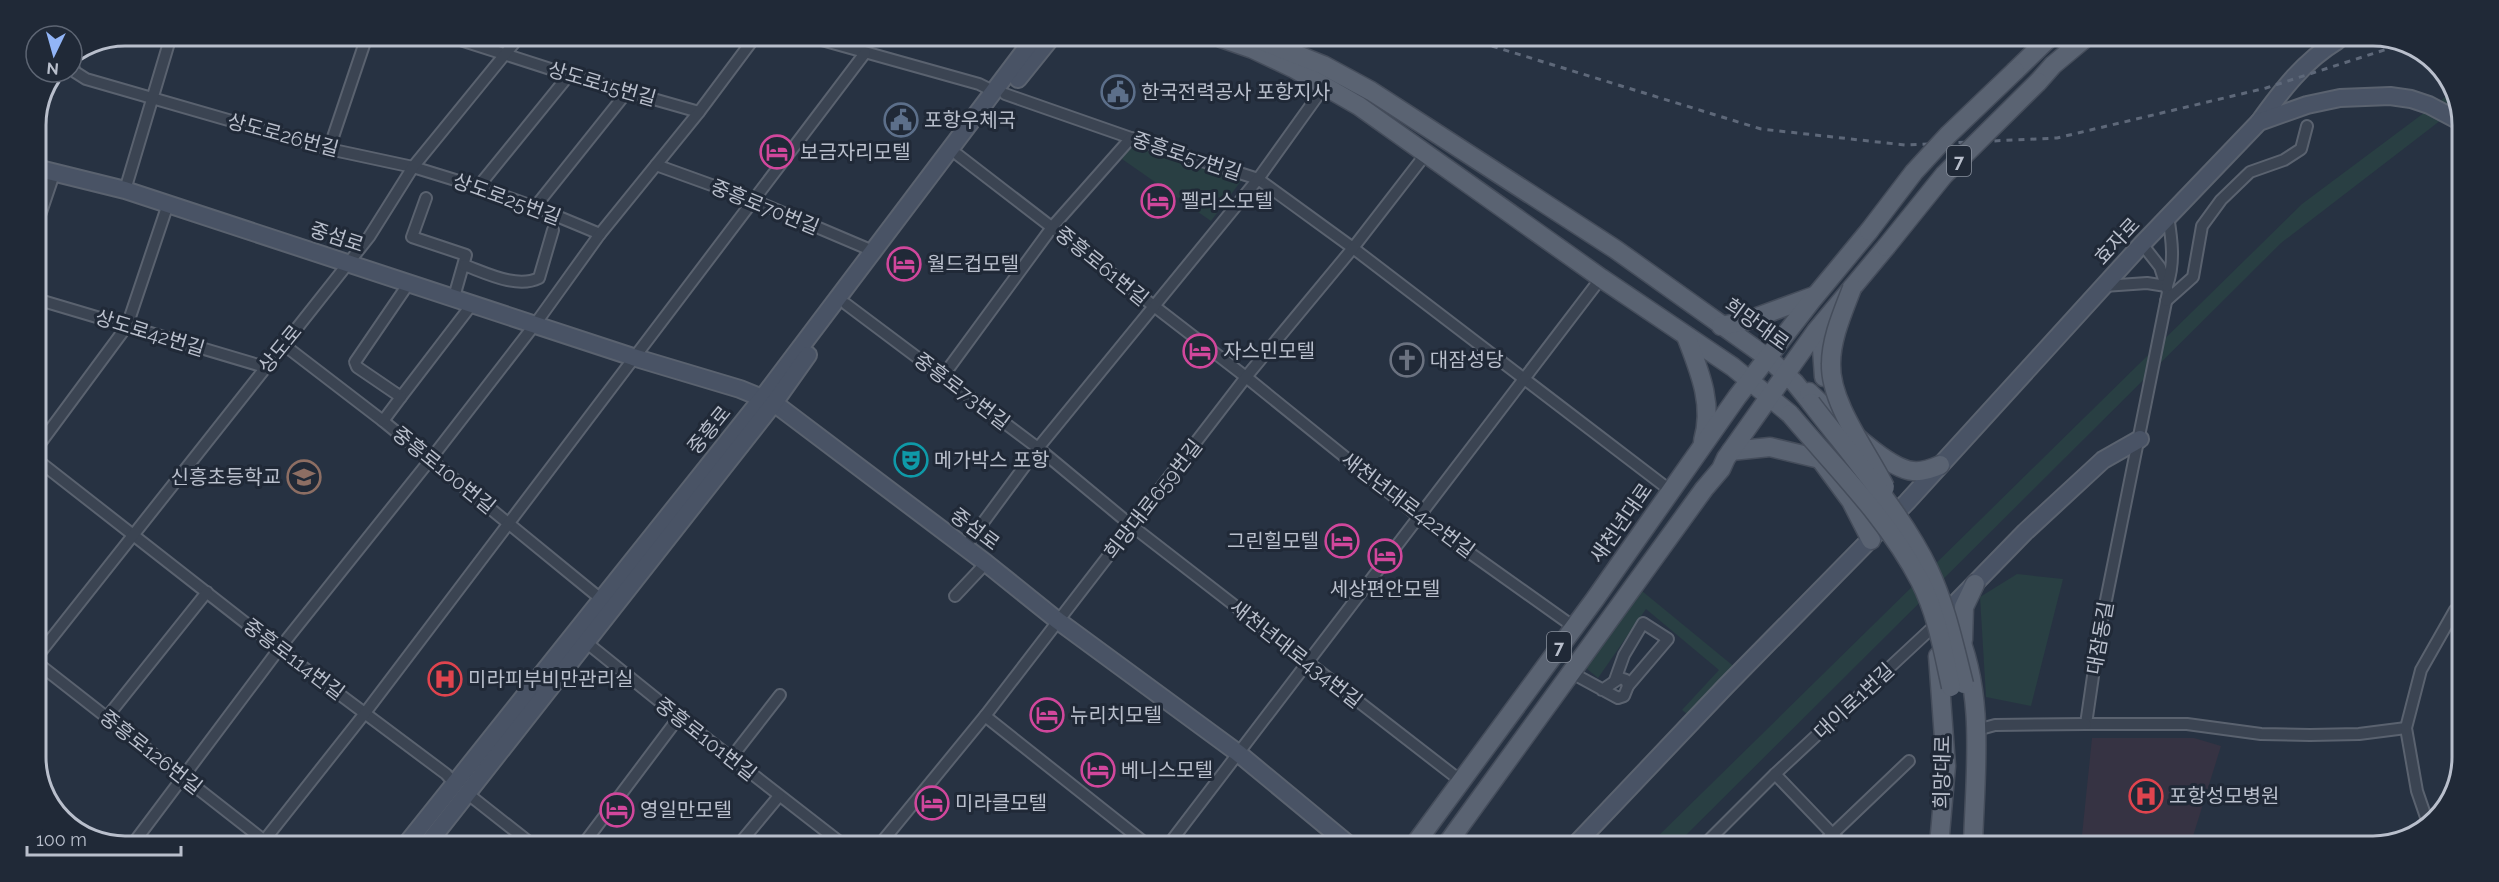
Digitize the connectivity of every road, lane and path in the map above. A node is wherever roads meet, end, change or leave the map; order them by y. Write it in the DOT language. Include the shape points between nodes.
graph roads {
  1 [pos="168,46"];
  2 [pos="364,46"];
  3 [pos="478,46"];
  4 [pos="512,46"];
  5 [pos="748,46"];
  6 [pos="841,46"];
  7 [pos="1029,46"];
  8 [pos="1044,46"];
  9 [pos="1244,46"];
  10 [pos="1275,46"];
  11 [pos="2041,46"];
  12 [pos="2076,46"];
  13 [pos="2318,46"];
  14 [pos="865,53"];
  15 [pos="506,55"];
  16 [pos="569,75"];
  17 [pos="84,78"];
  18 [pos="1324,87"];
  19 [pos="627,92"];
  20 [pos="1000,93"];
  21 [pos="154,99"];
  22 [pos="699,112"];
  23 [pos="2452,117"];
  24 [pos="2259,122"];
  25 [pos="2307,126"];
  26 [pos="1131,138"];
  27 [pos="328,149"];
  28 [pos="958,155"];
  29 [pos="1425,155"];
  30 [pos="656,165"];
  31 [pos="413,167"];
  32 [pos="46,171"];
  33 [pos="54,174"];
  34 [pos="1258,179"];
  35 [pos="478,187"];
  36 [pos="125,190"];
  37 [pos="46,197"];
  38 [pos="426,198"];
  39 [pos="753,200"];
  40 [pos="168,204"];
  41 [pos="535,207"];
  42 [pos="2168,216"];
  43 [pos="1053,226"];
  44 [pos="553,230"];
  45 [pos="600,234"];
  46 [pos="2142,244"];
  47 [pos="1353,248"];
  48 [pos="873,251"];
  49 [pos="348,263"];
  50 [pos="464,265"];
  51 [pos="1601,278"];
  52 [pos="409,283"];
  53 [pos="2104,286"];
  54 [pos="2166,286"];
  55 [pos="1852,288"];
  56 [pos="1816,295"];
  57 [pos="454,297"];
  58 [pos="2166,301"];
  59 [pos="46,302"];
  60 [pos="473,303"];
  61 [pos="846,304"];
  62 [pos="1154,307"];
  63 [pos="1826,320"];
  64 [pos="536,323"];
  65 [pos="127,326"];
  66 [pos="1721,326"];
  67 [pos="1686,336"];
  68 [pos="284,345"];
  69 [pos="633,357"];
  70 [pos="1768,358"];
  71 [pos="265,367"];
  72 [pos="943,376"];
  73 [pos="1246,377"];
  74 [pos="1789,377"];
  75 [pos="1523,380"];
  76 [pos="1750,380"];
  77 [pos="401,397"];
  78 [pos="1773,399"];
  79 [pos="768,400"];
  80 [pos="1835,417"];
  81 [pos="383,421"];
  82 [pos="46,435"];
  83 [pos="2140,439"];
  84 [pos="1038,448"];
  85 [pos="1701,448"];
  86 [pos="1731,451"];
  87 [pos="1820,459"];
  88 [pos="430,460"];
  89 [pos="1940,465"];
  90 [pos="47,467"];
  91 [pos="1671,491"];
  92 [pos="1418,516"];
  93 [pos="1895,521"];
  94 [pos="508,522"];
  95 [pos="1132,526"];
  96 [pos="134,536"];
  97 [pos="1871,540"];
  98 [pos="965,547"];
  99 [pos="986,563"];
  100 [pos="1975,584"];
  101 [pos="207,592"];
  102 [pos="955,596"];
  103 [pos="601,599"];
  104 [pos="2452,615"];
  105 [pos="1952,618"];
  106 [pos="1057,620"];
  107 [pos="1574,627"];
  108 [pos="1935,629"];
  109 [pos="580,637"];
  110 [pos="1964,645"];
  111 [pos="47,646"];
  112 [pos="279,649"];
  113 [pos="1307,663"];
  114 [pos="47,669"];
  115 [pos="1572,673"];
  116 [pos="1615,680"];
  117 [pos="1957,685"];
  118 [pos="1628,686"];
  119 [pos="1602,690"];
  120 [pos="780,695"];
  121 [pos="1975,709"];
  122 [pos="365,713"];
  123 [pos="985,716"];
  124 [pos="106,717"];
  125 [pos="679,717"];
  126 [pos="2086,724"];
  127 [pos="1995,725"];
  128 [pos="2406,728"];
  129 [pos="1977,730"];
  130 [pos="1238,753"];
  131 [pos="731,758"];
  132 [pos="1909,761"];
  133 [pos="1775,774"];
  134 [pos="183,778"];
  135 [pos="1461,781"];
  136 [pos="454,783"];
  137 [pos="468,794"];
  138 [pos="779,795"];
  139 [pos="2425,815"];
  140 [pos="1833,834"];
  141 [pos="140,836"];
  142 [pos="258,836"];
  143 [pos="269,836"];
  144 [pos="413,836"];
  145 [pos="434,836"];
  146 [pos="521,836"];
  147 [pos="590,836"];
  148 [pos="746,836"];
  149 [pos="832,836"];
  150 [pos="887,836"];
  151 [pos="1136,836"];
  152 [pos="1175,836"];
  153 [pos="1338,836"];
  154 [pos="1421,836"];
  155 [pos="1453,836"];
  156 [pos="1584,836"];
  157 [pos="1713,836"];
  158 [pos="1940,836"];
  159 [pos="1948,836"];
  160 [pos="1963,836"];
  161 [pos="1973,836"];
  1 -- 21 [label="street"];
  2 -- 27 [label="street"];
  3 -- 15 [label="street, 상도로15번길"];
  4 -- 15 [label="street, 상도로"];
  5 -- 22 [label="street"];
  6 -- 14 [label="street, 중흥로57번길"];
  7 -- 20 [label="main road, 중흥로"];
  8 -- 20 [label="main road, 중흥로"];
  9 -- 18 [label="main road, 희망대로"];
  10 -- 66 [label="main road, 희망대로" via="1323,65 1371,92 1615,249"];
  11 -- 56 [label="main road, 새천년대로 / 7, bridge" via="1914,172"];
  12 -- 55 [label="main road, 7, bridge" via="1944,176"];
  13 -- 24 [label="main road"];
  14 -- 20 [label="street, 중흥로57번길"];
  14 -- 39 [label="street"];
  15 -- 16 [label="street, 상도로15번길"];
  15 -- 31 [label="street, 상도로"];
  16 -- 19 [label="street, 상도로15번길"];
  16 -- 35 [label="street"];
  17 -- 21 [label="street, 상도로26번길"];
  18 -- 29 [label="main road, 희망대로" via="1359,106"];
  18 -- 34 [label="street"];
  19 -- 22 [label="street, 상도로15번길"];
  19 -- 41 [label="street"];
  20 -- 26 [label="street, 중흥로57번길"];
  20 -- 28 [label="main road, 중흥로"];
  20 -- 48 [label="main road, 중흥로"];
  21 -- 27 [label="street, 상도로26번길"];
  21 -- 36 [label="street"];
  22 -- 30 [label="street"];
  23 -- 24 [label="main road, 효자로" via="2429,105 2390,96 2340,98"];
  24 -- 42 [label="main road, 효자로"];
  25 -- 58 [label="street" via="2301,149 2284,160 2250,172 2221,200 2202,226 2193,277"];
  26 -- 34 [label="street, 중흥로57번길"];
  26 -- 43 [label="street"];
  27 -- 31 [label="street, 상도로26번길"];
  28 -- 43 [label="street, 중흥로61번길"];
  28 -- 61 [label="main road, 중흥로"];
  29 -- 47 [label="street, 희망대로659번길"];
  29 -- 51 [label="main road, 희망대로"];
  30 -- 39 [label="street, 중흥로70번길"];
  30 -- 45 [label="street"];
  31 -- 35 [label="street, 상도로25번길"];
  31 -- 49 [label="street, 상도로"];
  32 -- 33 [label="main road, 중섬로"];
  33 -- 36 [label="main road, 중섬로"];
  33 -- 37 [label="street"];
  34 -- 47 [label="street, 중흥로57번길"];
  34 -- 62 [label="street"];
  35 -- 41 [label="street, 상도로25번길"];
  36 -- 40 [label="main road, 중섬로"];
  38 -- 50 [label="street" via="412,237 466,255"];
  39 -- 48 [label="street, 중흥로70번길"];
  39 -- 69 [label="street"];
  40 -- 49 [label="main road, 중섬로"];
  40 -- 65 [label="street"];
  41 -- 45 [label="street, 상도로25번길"];
  42 -- 46 [label="main road, 효자로"];
  42 -- 54 [label="street" via="2172,272"];
  43 -- 62 [label="street, 중흥로61번길"];
  43 -- 72 [label="street"];
  44 -- 50 [label="street" via="539,278 528,284"];
  45 -- 64 [label="street"];
  46 -- 53 [label="main road, 효자로"];
  46 -- 54 [label="street, 대잠동길" via="2160,267"];
  47 -- 73 [label="street, 희망대로659번길"];
  47 -- 75 [label="street, 중흥로57번길"];
  48 -- 79 [label="main road, 중흥로"];
  49 -- 52 [label="main road, 중섬로"];
  49 -- 68 [label="street, 상도로"];
  50 -- 57 [label="street"];
  51 -- 67 [label="main road, 희망대로"];
  51 -- 75 [label="street"];
  52 -- 57 [label="main road, 중섬로"];
  52 -- 77 [label="street" via="355,362"];
  53 -- 54 [label="street"];
  53 -- 89 [label="main road, 효자로"];
  54 -- 58 [label="street, 대잠동길"];
  55 -- 63 [label="main road, 7"];
  55 -- 93 [label="main road, bridge" via="1833,344 1832,378 1842,411 1867,452"];
  56 -- 66 [label="main road" via="1746,321"];
  56 -- 70 [label="main road, 새천년대로 / 7"];
  57 -- 60 [label="main road, 중섬로"];
  58 -- 83 [label="street, 대잠동길"];
  59 -- 65 [label="street, 상도로42번길"];
  60 -- 64 [label="main road, 중섬로"];
  60 -- 77 [label="street"];
  61 -- 72 [label="street, 중흥로73번길"];
  61 -- 79 [label="main road, 중흥로"];
  62 -- 73 [label="street, 중흥로61번길"];
  62 -- 84 [label="street"];
  63 -- 74 [label="main road, 7"];
  63 -- 80 [label="main road" via="1823,372"];
  64 -- 69 [label="main road, 중섬로"];
  64 -- 88 [label="street"];
  65 -- 71 [label="street, 상도로42번길"];
  65 -- 82 [label="street"];
  66 -- 70 [label="main road, 희망대로"];
  67 -- 76 [label="main road, 희망대로"];
  67 -- 85 [label="main road" via="1703,379 1706,400 1708,424"];
  68 -- 71 [label="street, 상도로"];
  68 -- 81 [label="street, 중흥로100번길"];
  69 -- 79 [label="main road, 중섬로"];
  69 -- 94 [label="street"];
  70 -- 74 [label="main road, 희망대로"];
  70 -- 76 [label="main road, 새천년대로 / 7"];
  71 -- 96 [label="street, 상도로"];
  72 -- 84 [label="street, 중흥로73번길"];
  73 -- 92 [label="street, 새천년대로422번길"];
  73 -- 95 [label="street, 희망대로659번길"];
  74 -- 78 [label="main road, 7"];
  74 -- 80 [label="main road"];
  74 -- 93 [label="main road, 희망대로, bridge"];
  75 -- 91 [label="street, 중흥로57번길"];
  75 -- 92 [label="street"];
  76 -- 78 [label="main road, 희망대로"];
  76 -- 85 [label="main road, 새천년대로 / 7"];
  77 -- 81 [label="street"];
  78 -- 86 [label="main road, 7"];
  78 -- 87 [label="main road" via="1785,421"];
  78 -- 117 [label="main road, 희망대로, bridge" via="1897,541 1921,583"];
  79 -- 98 [label="main road, 중섬로"];
  79 -- 103 [label="main road, 중흥로"];
  79 -- 109 [label="main road, 중흥로"];
  80 -- 89 [label="main road" via="1898,468 1924,472"];
  81 -- 88 [label="street, 중흥로100번길"];
  83 -- 100 [label="main road" via="2103,460"];
  83 -- 126 [label="street, 대잠동길" via="2099,635"];
  84 -- 95 [label="street, 중흥로73번길"];
  84 -- 98 [label="street"];
  85 -- 91 [label="main road, 새천년대로 / 7"];
  86 -- 87 [label="main road" via="1770,447"];
  86 -- 115 [label="main road, 7"];
  87 -- 97 [label="main road" via="1851,501"];
  88 -- 94 [label="street, 중흥로100번길"];
  88 -- 112 [label="street"];
  89 -- 93 [label="main road, 효자로"];
  90 -- 96 [label="street, 중흥로114번길"];
  91 -- 107 [label="main road, 새천년대로 / 7"];
  92 -- 107 [label="street, 새천년대로422번길"];
  92 -- 113 [label="street"];
  93 -- 97 [label="main road"];
  93 -- 117 [label="main road, 희망대로, bridge" via="1929,569 1944,606"];
  94 -- 103 [label="street, 중흥로100번길"];
  94 -- 122 [label="street"];
  95 -- 106 [label="street, 희망대로659번길"];
  95 -- 113 [label="street, 새천년대로434번길"];
  96 -- 101 [label="street, 중흥로114번길"];
  96 -- 111 [label="street, 상도로"];
  97 -- 156 [label="main road"];
  98 -- 99 [label="main road, 중섬로"];
  99 -- 102 [label="street"];
  99 -- 106 [label="main road, 중섬로"];
  100 -- 105 [label="main road"];
  100 -- 110 [label="main road" via="1964,607"];
  101 -- 112 [label="street, 중흥로114번길"];
  101 -- 124 [label="street"];
  103 -- 109 [label="main road, 중흥로"];
  104 -- 128 [label="street" via="2421,670"];
  105 -- 108 [label="main road" via="1950,631"];
  105 -- 110 [label="main road"];
  106 -- 123 [label="street, 희망대로659번길"];
  106 -- 130 [label="main road, 중섬로"];
  107 -- 135 [label="main road, 새천년대로 / 7"];
  108 -- 133 [label="street, 대이로1번길"];
  108 -- 158 [label="main road" via="1946,766"];
  109 -- 125 [label="street, 중흥로101번길"];
  109 -- 136 [label="main road, 중흥로"];
  109 -- 137 [label="main road, 중흥로"];
  110 -- 121 [label="main road"];
  112 -- 122 [label="street, 중흥로114번길"];
  112 -- 134 [label="street"];
  113 -- 130 [label="street"];
  113 -- 135 [label="street, 새천년대로434번길"];
  114 -- 124 [label="street, 중흥로126번길"];
  115 -- 119 [label="street"];
  115 -- 155 [label="main road, 7"];
  116 -- 118 [label="street" via="1626,680"];
  116 -- 118 [label="street" via="1643,623 1668,639"];
  116 -- 119 [label="street"];
  117 -- 159 [label="main road, 희망대로" via="1952,716"];
  117 -- 160 [label="main road, 희망대로" via="1966,702"];
  118 -- 119 [label="street" via="1618,698"];
  120 -- 131 [label="street"];
  121 -- 127 [label="street"];
  121 -- 129 [label="main road"];
  122 -- 136 [label="street, 중흥로114번길"];
  122 -- 143 [label="street"];
  123 -- 150 [label="street, 희망대로659번길"];
  123 -- 151 [label="street"];
  124 -- 134 [label="street, 중흥로126번길"];
  125 -- 131 [label="street, 중흥로101번길"];
  125 -- 147 [label="street"];
  126 -- 127 [label="street"];
  126 -- 128 [label="street" via="2187,724 2261,734 2310,735"];
  127 -- 129 [label="street"];
  128 -- 139 [label="street"];
  129 -- 161 [label="main road"];
  130 -- 152 [label="street"];
  130 -- 153 [label="main road, 중섬로"];
  131 -- 138 [label="street, 중흥로101번길"];
  132 -- 140 [label="street"];
  133 -- 140 [label="street"];
  133 -- 157 [label="street, 대이로1번길"];
  134 -- 141 [label="street"];
  134 -- 142 [label="street, 중흥로126번길"];
  135 -- 154 [label="main road, 새천년대로 / 7"];
  136 -- 144 [label="main road, 중흥로"];
  137 -- 145 [label="main road, 중흥로"];
  137 -- 146 [label="street"];
  138 -- 148 [label="street"];
  138 -- 149 [label="street, 중흥로101번길"];
}
